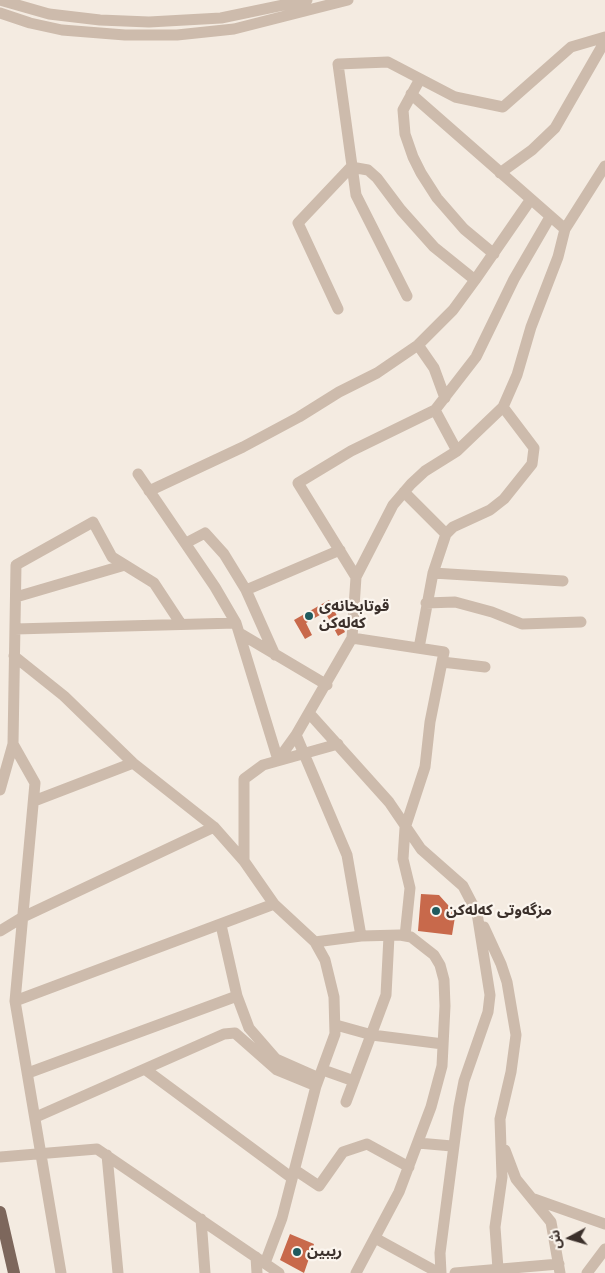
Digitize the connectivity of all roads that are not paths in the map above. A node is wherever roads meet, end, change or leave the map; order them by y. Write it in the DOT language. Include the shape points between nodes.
graph roads {
  1 [pos="0,0"];
  2 [pos="307,0"];
  3 [pos="348,0"];
  4 [pos="0,13"];
  5 [pos="605,39"];
  6 [pos="420,78"];
  7 [pos="411,94"];
  8 [pos="605,166"];
  9 [pos="351,167"];
  10 [pos="500,172"];
  11 [pos="531,199"];
  12 [pos="550,217"];
  13 [pos="565,229"];
  14 [pos="494,254"];
  15 [pos="475,280"];
  16 [pos="407,296"];
  17 [pos="338,309"];
  18 [pos="418,345"];
  19 [pos="445,398"];
  20 [pos="503,407"];
  21 [pos="435,410"];
  22 [pos="457,452"];
  23 [pos="138,474"];
  24 [pos="149,491"];
  25 [pos="404,492"];
  26 [pos="446,534"];
  27 [pos="186,544"];
  28 [pos="340,550"];
  29 [pos="125,565"];
  30 [pos="433,573"];
  31 [pos="356,576"];
  32 [pos="564,581"];
  33 [pos="246,590"];
  34 [pos="16,596"];
  35 [pos="426,603"];
  36 [pos="581,622"];
  37 [pos="236,623"];
  38 [pos="181,624"];
  39 [pos="16,629"];
  40 [pos="241,634"];
  41 [pos="352,638"];
  42 [pos="419,648"];
  43 [pos="275,655"];
  44 [pos="14,656"];
  45 [pos="442,662"];
  46 [pos="485,666"];
  47 [pos="327,685"];
  48 [pos="310,714"];
  49 [pos="296,735"];
  50 [pos="13,744"];
  51 [pos="338,744"];
  52 [pos="304,753"];
  53 [pos="278,760"];
  54 [pos="133,763"];
  55 [pos="0,790"];
  56 [pos="34,801"];
  57 [pos="214,827"];
  58 [pos="405,828"];
  59 [pos="244,861"];
  60 [pos="274,904"];
  61 [pos="477,913"];
  62 [pos="22,917"];
  63 [pos="221,925"];
  64 [pos="0,931"];
  65 [pos="361,936"];
  66 [pos="389,936"];
  67 [pos="405,936"];
  68 [pos="315,942"];
  69 [pos="237,996"];
  70 [pos="15,1001"];
  71 [pos="336,1025"];
  72 [pos="372,1035"];
  73 [pos="443,1044"];
  74 [pos="146,1070"];
  75 [pos="28,1073"];
  76 [pos="319,1078"];
  77 [pos="354,1081"];
  78 [pos="346,1102"];
  79 [pos="36,1117"];
  80 [pos="418,1143"];
  81 [pos="502,1143"];
  82 [pos="452,1146"];
  83 [pos="42,1154"];
  84 [pos="107,1155"];
  85 [pos="0,1157"];
  86 [pos="409,1167"];
  87 [pos="294,1174"];
  88 [pos="531,1198"];
  89 [pos="0,1212"];
  90 [pos="201,1219"];
  91 [pos="605,1224"];
  92 [pos="375,1238"];
  93 [pos="605,1249"];
  94 [pos="260,1260"];
  95 [pos="560,1268"];
  96 [pos="498,1269"];
  97 [pos="14,1273"];
  98 [pos="61,1273"];
  99 [pos="118,1273"];
  100 [pos="204,1273"];
  101 [pos="257,1273"];
  102 [pos="279,1273"];
  103 [pos="356,1273"];
  104 [pos="440,1273"];
  105 [pos="455,1273"];
  106 [pos="587,1273"];
  1 -- 2 [label="street" via="49,14 149,22 221,18"];
  3 -- 4 [label="street" via="234,29 177,35 62,30"];
  5 -- 6 [label="street" via="571,47 504,107 455,97"];
  5 -- 10 [label="street" via="555,128 532,150"];
  6 -- 7 [label="street"];
  6 -- 9 [label="street" via="388,62 338,64"];
  7 -- 10 [label="street"];
  7 -- 14 [label="street" via="402,120 421,174 460,224"];
  8 -- 13 [label="street"];
  9 -- 15 [label="street" via="368,170 377,178 400,210 434,247"];
  9 -- 16 [label="street" via="352,183 361,208"];
  9 -- 17 [label="street" via="298,223"];
  10 -- 11 [label="street"];
  11 -- 12 [label="street"];
  11 -- 14 [label="street"];
  12 -- 13 [label="street"];
  12 -- 19 [label="street" via="514,279 476,357"];
  13 -- 20 [label="street" via="517,375"];
  14 -- 15 [label="street"];
  15 -- 18 [label="street"];
  18 -- 19 [label="street" via="434,368"];
  18 -- 24 [label="street" via="377,373 292,421"];
  19 -- 21 [label="street"];
  20 -- 22 [label="street"];
  20 -- 26 [label="street" via="534,448 532,464 504,499"];
  21 -- 22 [label="street"];
  21 -- 28 [label="street" via="351,451 298,483"];
  22 -- 25 [label="street" via="425,471"];
  23 -- 24 [label="street"];
  24 -- 27 [label="street"];
  25 -- 26 [label="street"];
  25 -- 31 [label="street" via="393,505"];
  26 -- 30 [label="street"];
  27 -- 33 [label="street" via="205,533 224,554"];
  27 -- 37 [label="street"];
  28 -- 31 [label="street"];
  28 -- 33 [label="street"];
  29 -- 34 [label="street"];
  29 -- 34 [label="street" via="112,558 93,522 16,565"];
  29 -- 38 [label="street" via="154,582"];
  30 -- 32 [label="street"];
  30 -- 35 [label="street"];
  31 -- 41 [label="street"];
  33 -- 43 [label="street"];
  34 -- 39 [label="street"];
  35 -- 36 [label="street" via="455,602 522,624"];
  35 -- 42 [label="street"];
  37 -- 38 [label="street"];
  37 -- 40 [label="street"];
  38 -- 39 [label="street"];
  39 -- 44 [label="street"];
  40 -- 43 [label="street"];
  40 -- 53 [label="street"];
  41 -- 42 [label="street"];
  41 -- 47 [label="street"];
  42 -- 45 [label="street" via="444,652"];
  43 -- 47 [label="street"];
  44 -- 50 [label="street"];
  44 -- 54 [label="street" via="64,696"];
  45 -- 46 [label="street"];
  45 -- 58 [label="street" via="425,767"];
  47 -- 48 [label="street"];
  48 -- 49 [label="street"];
  48 -- 51 [label="street"];
  49 -- 52 [label="street"];
  49 -- 53 [label="street"];
  50 -- 55 [label="street"];
  50 -- 56 [label="street" via="35,783"];
  51 -- 52 [label="street"];
  51 -- 58 [label="street" via="389,802"];
  52 -- 53 [label="street"];
  52 -- 65 [label="street" via="347,855"];
  53 -- 59 [label="street" via="263,765 244,779"];
  54 -- 56 [label="street"];
  54 -- 57 [label="street"];
  56 -- 62 [label="street"];
  57 -- 59 [label="street"];
  57 -- 62 [label="street"];
  58 -- 61 [label="street" via="421,849 463,886"];
  58 -- 67 [label="street" via="403,858 410,888"];
  59 -- 60 [label="street"];
  60 -- 63 [label="street"];
  60 -- 68 [label="street"];
  61 -- 81 [label="street" via="501,964 514,1018 514,1054 500,1119"];
  61 -- 82 [label="street" via="490,995 482,1033 464,1082"];
  62 -- 64 [label="street"];
  62 -- 70 [label="street"];
  63 -- 69 [label="street"];
  63 -- 70 [label="street"];
  65 -- 66 [label="street"];
  65 -- 68 [label="street"];
  66 -- 67 [label="street"];
  66 -- 72 [label="street" via="386,995"];
  67 -- 73 [label="street" via="425,946 440,965 445,1006"];
  68 -- 71 [label="street" via="325,960 334,997"];
  69 -- 75 [label="street"];
  69 -- 76 [label="street" via="249,1028 276,1059"];
  70 -- 75 [label="street"];
  71 -- 72 [label="street"];
  71 -- 76 [label="street"];
  72 -- 73 [label="street"];
  72 -- 77 [label="street"];
  73 -- 80 [label="street" via="442,1066"];
  74 -- 76 [label="street" via="224,1034 234,1033 276,1070"];
  74 -- 79 [label="street"];
  74 -- 87 [label="street"];
  75 -- 79 [label="street"];
  76 -- 77 [label="street"];
  76 -- 87 [label="street"];
  77 -- 78 [label="street"];
  79 -- 83 [label="street"];
  80 -- 82 [label="street"];
  80 -- 86 [label="street"];
  81 -- 88 [label="street" via="516,1179"];
  81 -- 96 [label="street" via="502,1177 495,1227"];
  82 -- 104 [label="street"];
  83 -- 84 [label="street" via="97,1149"];
  83 -- 85 [label="street"];
  83 -- 98 [label="street"];
  84 -- 90 [label="street"];
  84 -- 99 [label="street"];
  86 -- 87 [label="street" via="367,1144 343,1152 319,1186"];
  86 -- 92 [label="street"];
  87 -- 94 [label="street" via="282,1218"];
  88 -- 91 [label="street"];
  88 -- 95 [label="street" via="551,1222"];
  89 -- 97 [label="main road"];
  90 -- 94 [label="street"];
  90 -- 100 [label="street"];
  92 -- 103 [label="street"];
  92 -- 104 [label="street"];
  93 -- 106 [label="street"];
  94 -- 101 [label="street"];
  94 -- 102 [label="street"];
  95 -- 96 [label="street"];
  96 -- 105 [label="street"];
}
